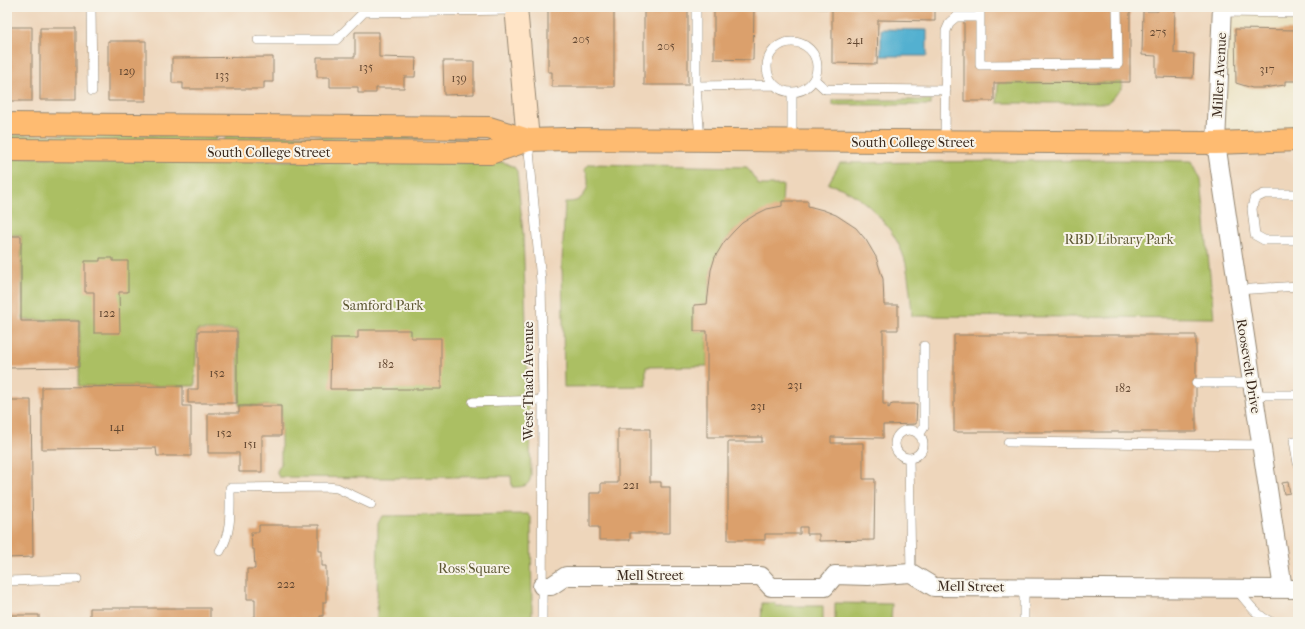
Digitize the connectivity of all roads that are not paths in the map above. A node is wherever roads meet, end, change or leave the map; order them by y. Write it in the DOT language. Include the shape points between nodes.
graph roads {
  1 [pos="91,7"];
  2 [pos="696,7"];
  3 [pos="980,7"];
  4 [pos="1117,7"];
  5 [pos="516,9"];
  6 [pos="1222,10"];
  7 [pos="1298,13"];
  8 [pos="980,17"];
  9 [pos="258,40"];
  10 [pos="814,79"];
  11 [pos="772,81"];
  12 [pos="696,86"];
  13 [pos="946,90"];
  14 [pos="92,91"];
  15 [pos="792,92"];
  16 [pos="7,124"];
  17 [pos="528,140"];
  18 [pos="700,140"];
  19 [pos="1298,140"];
  20 [pos="792,141"];
  21 [pos="945,142"];
  22 [pos="1216,143"];
  23 [pos="7,150"];
  24 [pos="1298,194"];
  25 [pos="1298,240"];
  26 [pos="1298,286"];
  27 [pos="1238,290"];
  28 [pos="924,346"];
  29 [pos="1196,383"];
  30 [pos="1253,389"];
  31 [pos="1298,395"];
  32 [pos="543,400"];
  33 [pos="473,402"];
  34 [pos="920,435"];
  35 [pos="1298,441"];
  36 [pos="1008,442"];
  37 [pos="1261,445"];
  38 [pos="909,458"];
  39 [pos="1298,463"];
  40 [pos="371,504"];
  41 [pos="220,550"];
  42 [pos="910,573"];
  43 [pos="78,579"];
  44 [pos="7,581"];
  45 [pos="542,586"];
  46 [pos="1024,586"];
  47 [pos="1236,588"];
  48 [pos="1291,589"];
  49 [pos="542,622"];
  50 [pos="1024,622"];
  51 [pos="1271,622"];
  1 -- 14 [label="lane"];
  2 -- 12 [label="lane"];
  3 -- 8 [label="lane"];
  4 -- 8 [label="lane" via="1118,64 980,65"];
  5 -- 9 [label="lane" via="364,12 336,40"];
  5 -- 17 [label="street"];
  6 -- 7 [label="lane"];
  6 -- 22 [label="street, Miller Avenue"];
  8 -- 13 [label="lane" via="956,18 950,22 946,31"];
  10 -- 11 [label="lane" via="816,59 811,50 793,41 774,48 768,57 767,67"];
  10 -- 13 [label="lane" via="824,89"];
  10 -- 15 [label="lane" via="808,86"];
  11 -- 12 [label="lane"];
  11 -- 15 [label="lane" via="782,90"];
  12 -- 18 [label="lane"];
  13 -- 21 [label="lane"];
  15 -- 20 [label="lane"];
  16 -- 17 [label="main road, South College Street" via="489,128"];
  17 -- 18 [label="main road, South College Street"];
  17 -- 23 [label="main road, South College Street" via="490,153"];
  17 -- 32 [label="lane, West Thach Avenue" via="541,281"];
  18 -- 20 [label="main road, South College Street"];
  19 -- 22 [label="main road, South College Street"];
  20 -- 21 [label="main road, South College Street"];
  21 -- 22 [label="main road, South College Street"];
  22 -- 27 [label="street, Roosevelt Drive"];
  24 -- 25 [label="lane" via="1264,194 1254,199 1252,209 1255,235 1264,240"];
  26 -- 27 [label="lane"];
  27 -- 30 [label="street, Roosevelt Drive"];
  28 -- 34 [label="lane" via="924,427"];
  29 -- 30 [label="lane"];
  30 -- 31 [label="lane"];
  30 -- 37 [label="street, Roosevelt Drive"];
  32 -- 33 [label="lane"];
  32 -- 45 [label="lane, West Thach Avenue"];
  34 -- 38 [label="lane" via="923,444 920,452"];
  34 -- 38 [label="lane" via="907,431 896,438 897,452"];
  35 -- 39 [label="lane" via="1294,441"];
  36 -- 37 [label="lane"];
  37 -- 48 [label="street, Roosevelt Drive"];
  38 -- 42 [label="lane"];
  40 -- 41 [label="lane" via="337,488 230,488 230,524 225,544"];
  42 -- 45 [label="street, Mell Street" via="835,575 825,587 771,587 761,576 684,575 566,576 551,586"];
  42 -- 46 [label="street, Mell Street" via="934,587"];
  43 -- 44 [label="lane"];
  45 -- 49 [label="lane, West Thach Avenue"];
  46 -- 47 [label="street, Mell Street"];
  46 -- 50 [label="lane"];
  47 -- 48 [label="street, Mell Street"];
  47 -- 51 [label="lane" via="1257,614"];
}
